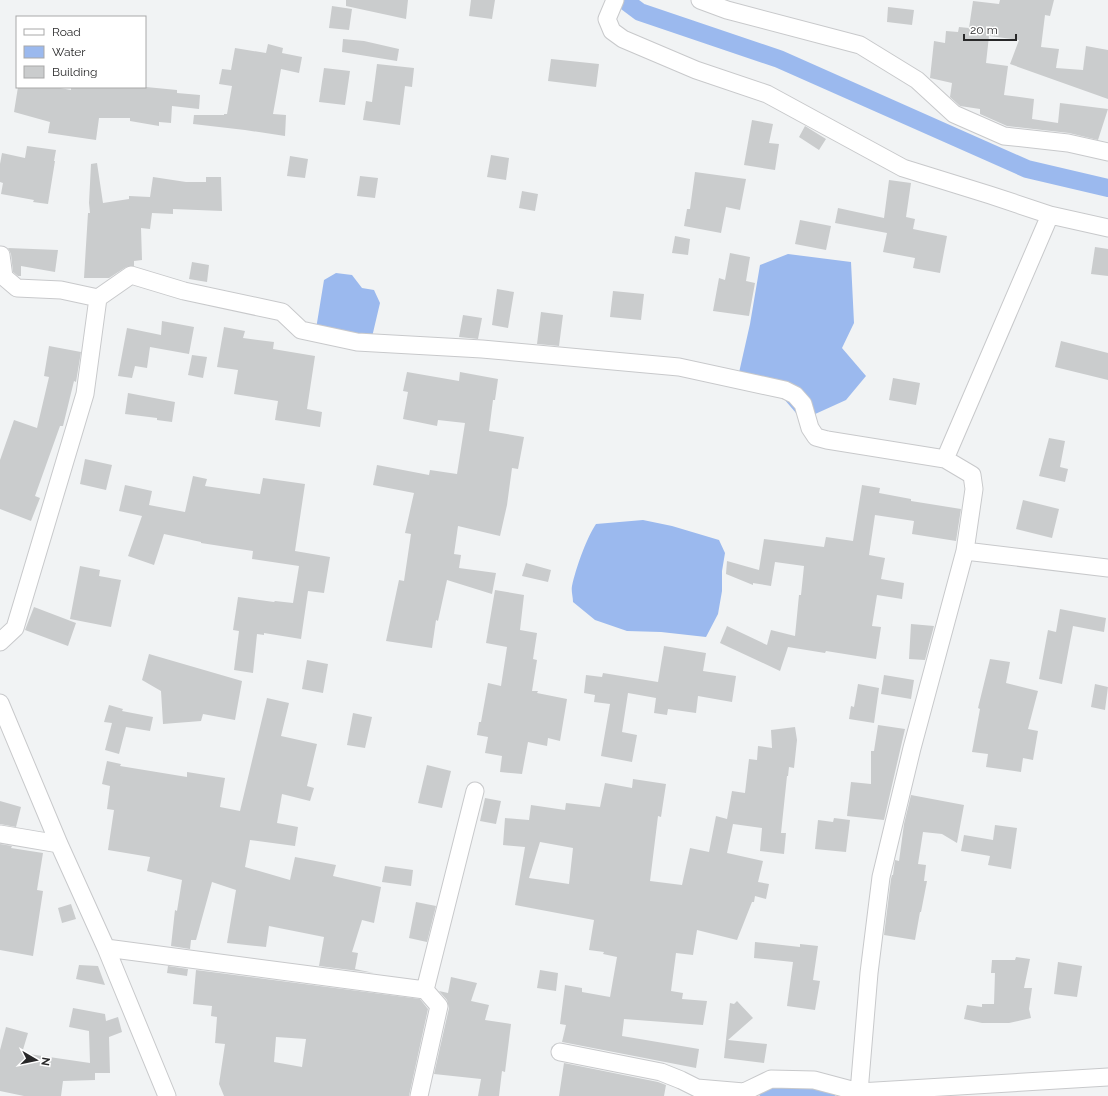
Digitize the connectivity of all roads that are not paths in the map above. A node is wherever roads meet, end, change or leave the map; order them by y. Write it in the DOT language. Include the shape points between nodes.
graph roads {
  1 [pos="615,0"];
  2 [pos="700,0"];
  3 [pos="1108,152"];
  4 [pos="1050,215"];
  5 [pos="1108,228"];
  6 [pos="0,255"];
  7 [pos="98,298"];
  8 [pos="945,459"];
  9 [pos="965,551"];
  10 [pos="1108,568"];
  11 [pos="0,642"];
  12 [pos="0,703"];
  13 [pos="475,791"];
  14 [pos="0,834"];
  15 [pos="59,844"];
  16 [pos="106,948"];
  17 [pos="425,990"];
  18 [pos="560,1052"];
  19 [pos="1108,1077"];
  20 [pos="859,1092"];
  21 [pos="167,1096"];
  22 [pos="419,1096"];
  1 -- 4 [label="street" via="607,19 612,31 623,39 696,70 767,94 903,168"];
  2 -- 3 [label="street" via="727,10 860,45 917,80 954,114 1004,136"];
  4 -- 5 [label="street"];
  4 -- 8 [label="street"];
  6 -- 7 [label="street" via="4,277 17,288 61,290"];
  7 -- 8 [label="street" via="131,275 184,291 282,312 301,330 357,342 490,350 679,367 785,390 795,395 803,404 810,428 816,437"];
  7 -- 11 [label="street" via="85,394 15,628"];
  8 -- 9 [label="street" via="972,475 974,488"];
  9 -- 10 [label="street"];
  9 -- 20 [label="street" via="912,748 881,877"];
  12 -- 15 [label="street"];
  13 -- 17 [label="street"];
  14 -- 15 [label="street"];
  15 -- 16 [label="street"];
  16 -- 17 [label="street"];
  16 -- 21 [label="street"];
  17 -- 22 [label="street" via="439,1006"];
  18 -- 20 [label="street" via="661,1072 696,1088 744,1092 771,1079 814,1080"];
  19 -- 20 [label="street"];
}
